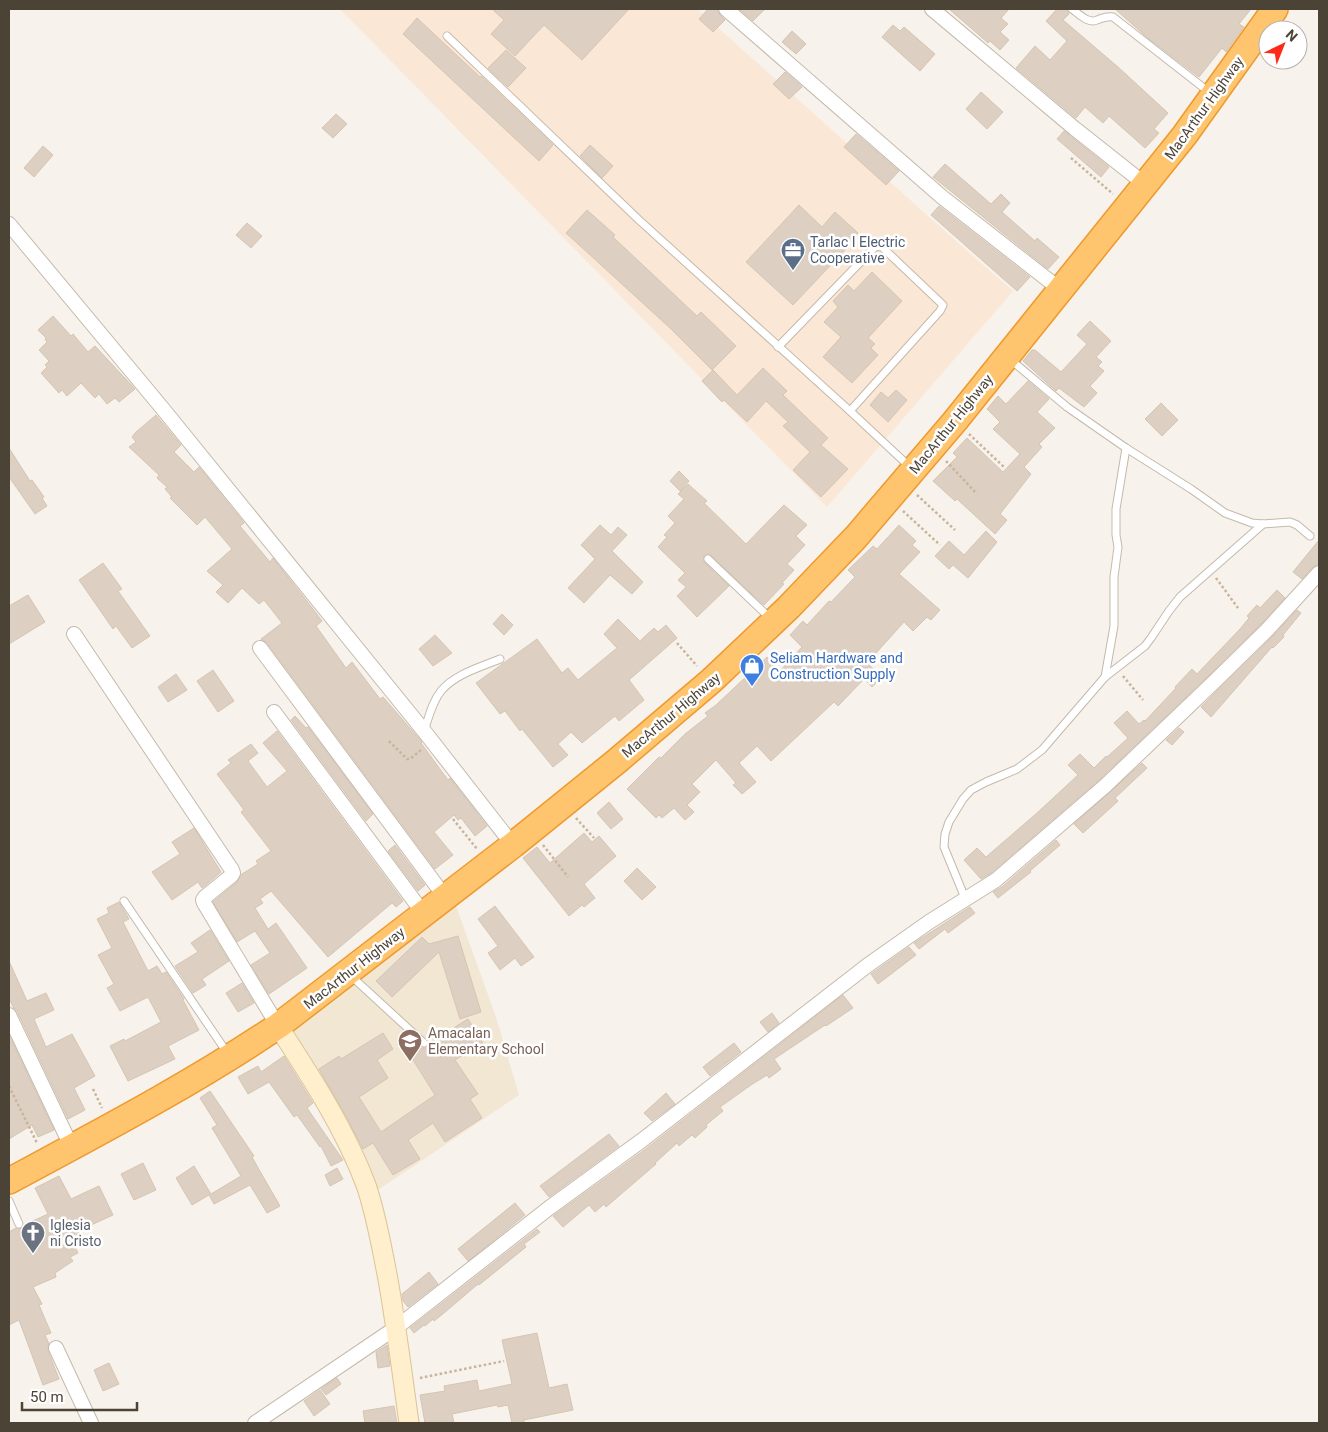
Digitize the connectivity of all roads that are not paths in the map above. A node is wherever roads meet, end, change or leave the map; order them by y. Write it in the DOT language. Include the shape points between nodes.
graph roads {
  1 [pos="726,9"];
  2 [pos="932,9"];
  3 [pos="1072,9"];
  4 [pos="1268,14"];
  5 [pos="447,36"];
  6 [pos="1213,95"];
  7 [pos="1146,185"];
  8 [pos="9,224"];
  9 [pos="1061,290"];
  10 [pos="778,347"];
  11 [pos="1007,356"];
  12 [pos="850,411"];
  13 [pos="1126,448"];
  14 [pos="902,484"];
  15 [pos="1263,524"];
  16 [pos="1310,536"];
  17 [pos="708,559"];
  18 [pos="1319,573"];
  19 [pos="774,622"];
  20 [pos="74,634"];
  21 [pos="260,648"];
  22 [pos="500,659"];
  23 [pos="1105,677"];
  24 [pos="274,712"];
  25 [pos="428,736"];
  26 [pos="522,838"];
  27 [pos="445,897"];
  28 [pos="965,898"];
  29 [pos="124,901"];
  30 [pos="424,914"];
  31 [pos="348,973"];
  32 [pos="9,1015"];
  33 [pos="278,1026"];
  34 [pos="424,1043"];
  35 [pos="231,1058"];
  36 [pos="72,1148"];
  37 [pos="9,1181"];
  38 [pos="9,1201"];
  39 [pos="19,1224"];
  40 [pos="397,1327"];
  41 [pos="56,1348"];
  42 [pos="91,1423"];
  43 [pos="255,1423"];
  44 [pos="409,1423"];
  1 -- 9 [label="street" via="942,197"];
  2 -- 7 [label="street"];
  3 -- 6 [label="lane" via="1089,21 1113,17"];
  4 -- 6 [label="highway, MacArthur Highway"];
  5 -- 10 [label="lane" via="639,220"];
  6 -- 7 [label="highway, MacArthur Highway"];
  7 -- 9 [label="highway, MacArthur Highway"];
  8 -- 25 [label="street"];
  9 -- 11 [label="highway, MacArthur Highway"];
  10 -- 12 [label="lane"];
  10 -- 12 [label="lane" via="876,246 882,247 943,305"];
  11 -- 13 [label="lane" via="1067,407"];
  11 -- 14 [label="highway, MacArthur Highway"];
  12 -- 14 [label="lane"];
  13 -- 15 [label="lane" via="1225,513"];
  13 -- 23 [label="lane" via="1116,509 1118,547 1114,626"];
  14 -- 19 [label="highway, MacArthur Highway"];
  15 -- 16 [label="lane" via="1290,522"];
  15 -- 23 [label="lane" via="1180,597 1144,646"];
  17 -- 19 [label="lane"];
  18 -- 28 [label="street" via="1241,656 1105,786 1003,873"];
  19 -- 26 [label="highway, MacArthur Highway" via="711,682"];
  20 -- 33 [label="street" via="232,870 231,876 203,900"];
  21 -- 27 [label="street"];
  22 -- 25 [label="lane" via="450,682 441,690 435,700"];
  23 -- 28 [label="lane" via="1042,750 1017,769 972,790 955,811 945,834 944,847"];
  24 -- 30 [label="street"];
  25 -- 26 [label="street"];
  26 -- 27 [label="highway, MacArthur Highway"];
  27 -- 30 [label="highway, MacArthur Highway"];
  28 -- 40 [label="street" via="868,965"];
  29 -- 35 [label="lane"];
  30 -- 31 [label="highway, MacArthur Highway"];
  31 -- 33 [label="highway, MacArthur Highway"];
  31 -- 34 [label="lane"];
  32 -- 36 [label="street"];
  33 -- 35 [label="highway, MacArthur Highway"];
  33 -- 40 [label="street" via="339,1127 366,1186 377,1223"];
  35 -- 36 [label="highway, MacArthur Highway"];
  36 -- 37 [label="highway, MacArthur Highway"];
  38 -- 39 [label="lane"];
  40 -- 43 [label="street"];
  40 -- 44 [label="street"];
  41 -- 42 [label="street"];
}
